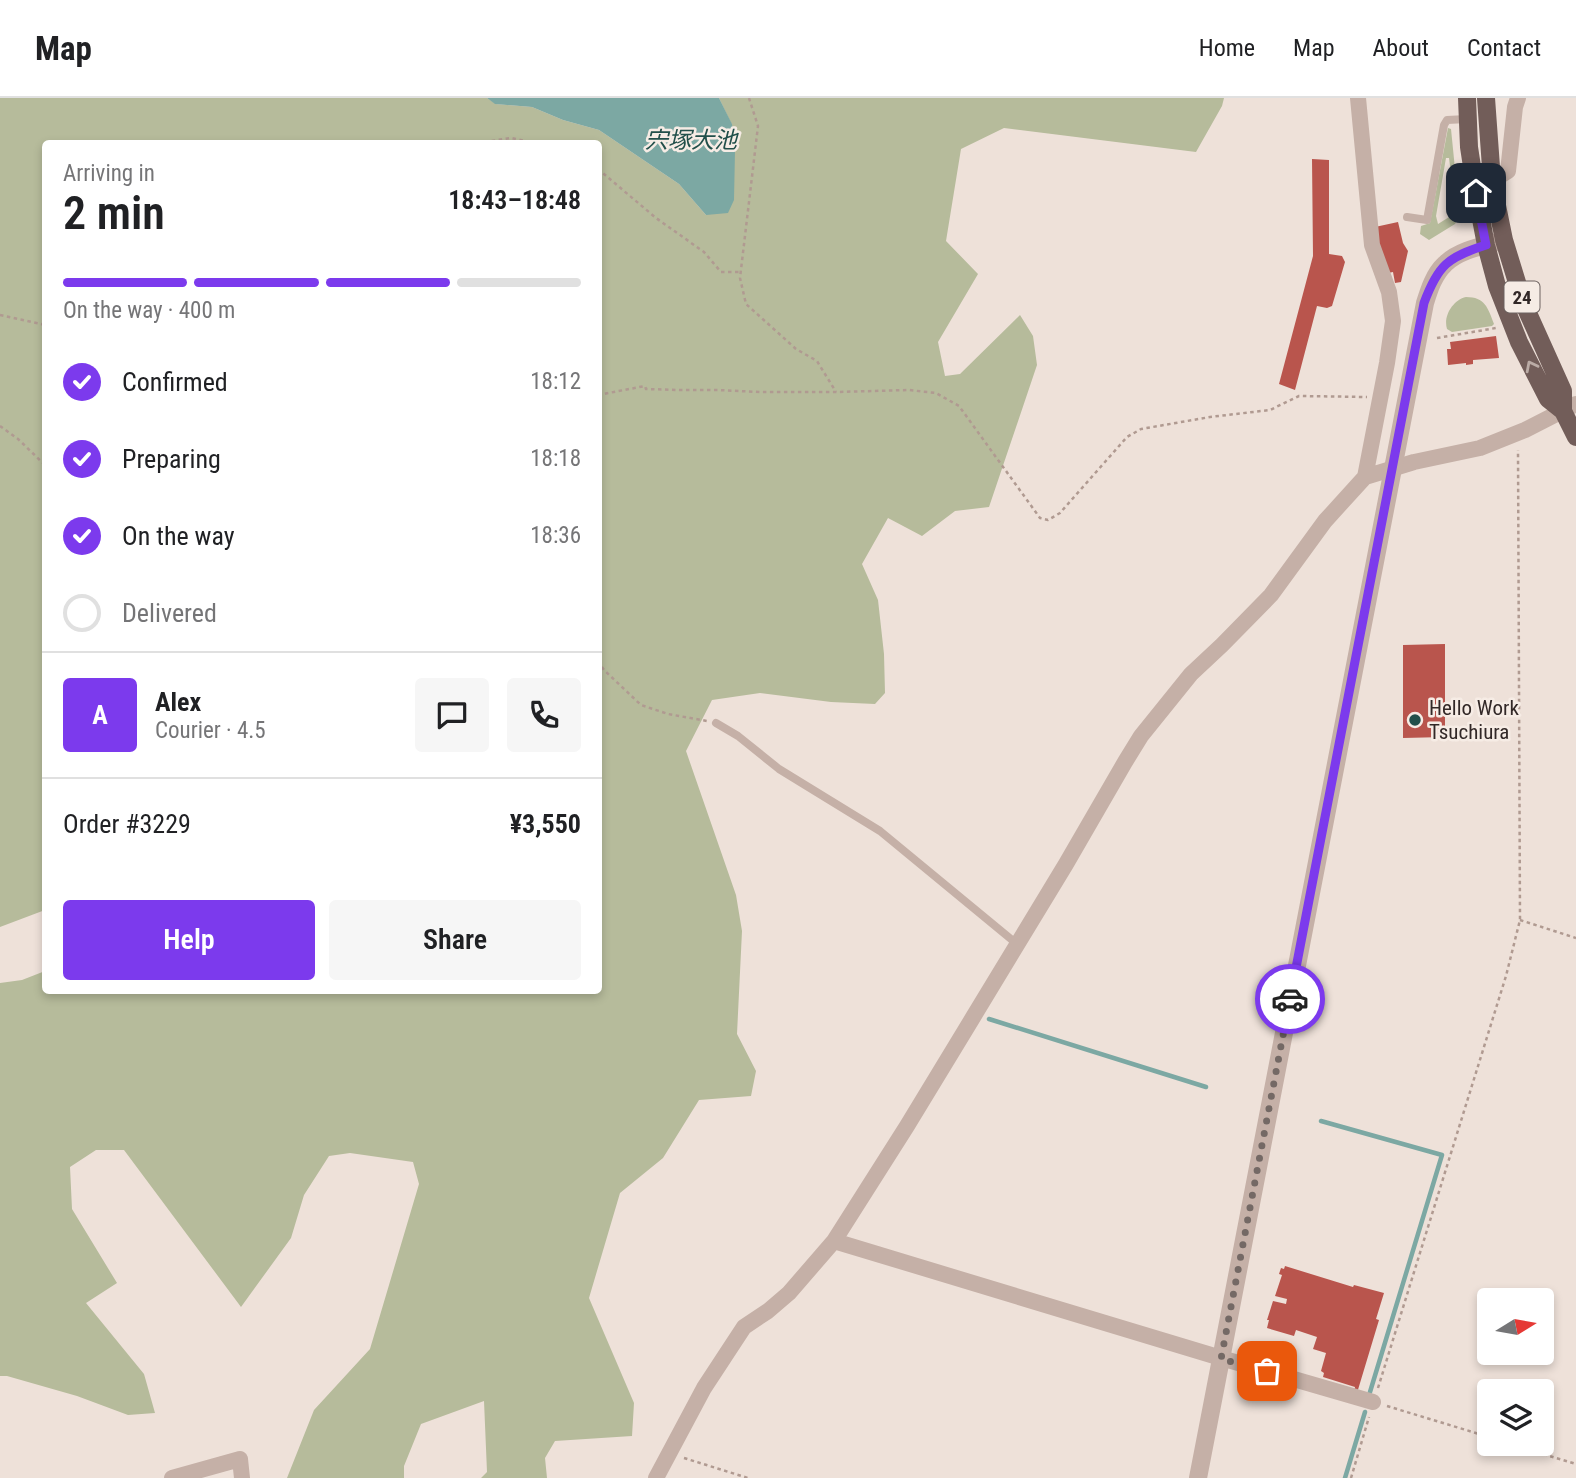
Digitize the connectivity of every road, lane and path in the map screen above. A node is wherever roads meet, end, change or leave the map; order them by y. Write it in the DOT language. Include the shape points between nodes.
graph roads {
  1 [pos="749,98"];
  2 [pos="1358,98"];
  3 [pos="1467,98"];
  4 [pos="1486,98"];
  5 [pos="1518,98"];
  6 [pos="1468,119"];
  7 [pos="498,140"];
  8 [pos="520,140"];
  9 [pos="602,172"];
  10 [pos="1492,181"];
  11 [pos="1407,217"];
  12 [pos="1504,240"];
  13 [pos="1486,245"];
  14 [pos="741,272"];
  15 [pos="0,315"];
  16 [pos="42,324"];
  17 [pos="1499,327"];
  18 [pos="1437,338"];
  19 [pos="836,392"];
  20 [pos="602,394"];
  21 [pos="1381,401"];
  22 [pos="1570,407"];
  23 [pos="0,426"];
  24 [pos="1518,433"];
  25 [pos="1576,437"];
  26 [pos="42,462"];
  27 [pos="1393,468"];
  28 [pos="1365,477"];
  29 [pos="602,667"];
  30 [pos="716,723"];
  31 [pos="1520,920"];
  32 [pos="1576,938"];
  33 [pos="1017,944"];
  34 [pos="834,1241"];
  35 [pos="1221,1359"];
  36 [pos="1373,1402"];
  37 [pos="1477,1433"];
  38 [pos="669,1453"];
  39 [pos="1550,1456"];
  40 [pos="1576,1464"];
  41 [pos="172,1478"];
  42 [pos="243,1478"];
  43 [pos="656,1478"];
  44 [pos="748,1478"];
  45 [pos="1198,1478"];
  46 [pos="1351,1478"];
  1 -- 14 [label="path" via="758,126"];
  2 -- 21 [label="street" via="1372,245 1393,321"];
  3 -- 6 [label="main road, 24"];
  4 -- 10 [label="main road, 24"];
  5 -- 10 [label="street" via="1508,171"];
  6 -- 11 [label="lane" via="1447,120 1444,125 1427,220"];
  6 -- 13 [label="main road, 24"];
  7 -- 8 [label="path"];
  9 -- 14 [label="path" via="704,253 721,272"];
  10 -- 12 [label="main road, 24"];
  12 -- 13 [label="street"];
  12 -- 22 [label="main road, 24" via="1523,302"];
  22 -- 13 [label="main road, 24, one-way" via="1548,399 1519,342"];
  13 -- 27 [label="street" via="1444,264 1432,283 1424,303"];
  14 -- 19 [label="path" via="746,304 796,349 817,361"];
  15 -- 16 [label="path"];
  17 -- 18 [label="path"];
  19 -- 20 [label="path" via="645,386"];
  19 -- 21 [label="path" via="936,393 959,406 1040,518 1048,520 1060,513 1127,437 1141,429 1269,410 1299,396"];
  21 -- 28 [label="street"];
  22 -- 24 [label="street"];
  22 -- 25 [label="main road, 24"];
  23 -- 26 [label="path"];
  24 -- 27 [label="street" via="1480,448"];
  24 -- 31 [label="path"];
  27 -- 28 [label="street"];
  27 -- 35 [label="street"];
  28 -- 33 [label="street" via="1325,521 1271,595 1191,674 1142,736"];
  29 -- 30 [label="path" via="641,705"];
  30 -- 33 [label="lane" via="779,769 880,831"];
  31 -- 32 [label="path"];
  31 -- 36 [label="path"];
  33 -- 34 [label="street"];
  34 -- 35 [label="street"];
  34 -- 38 [label="street" via="789,1293 744,1327"];
  35 -- 36 [label="street"];
  35 -- 45 [label="street"];
  36 -- 37 [label="path"];
  36 -- 46 [label="path"];
  38 -- 43 [label="street"];
  38 -- 44 [label="path"];
  39 -- 40 [label="path"];
  41 -- 42 [label="street" via="240,1459"];
}
